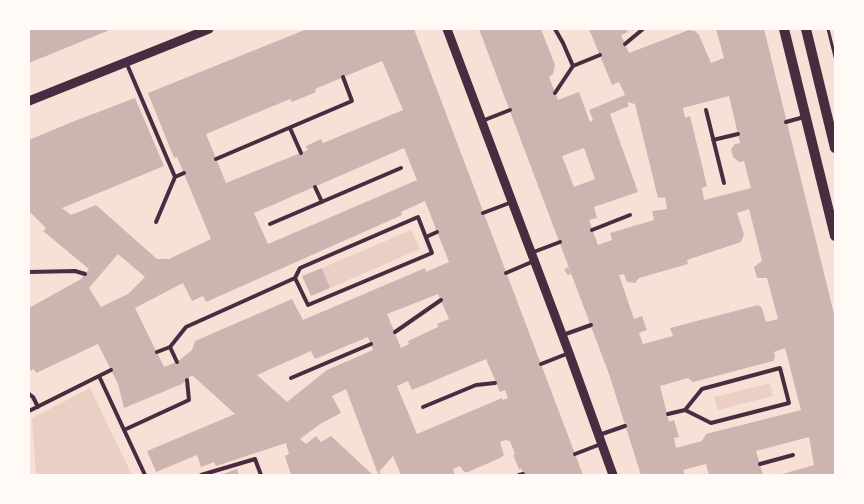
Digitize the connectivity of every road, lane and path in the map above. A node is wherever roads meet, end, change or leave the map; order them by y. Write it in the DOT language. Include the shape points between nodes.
graph roads {
  1 [pos="209,29"];
  2 [pos="447,29"];
  3 [pos="555,29"];
  4 [pos="643,29"];
  5 [pos="784,29"];
  6 [pos="806,29"];
  7 [pos="828,29"];
  8 [pos="625,44"];
  9 [pos="600,55"];
  10 [pos="835,57"];
  11 [pos="126,62"];
  12 [pos="573,66"];
  13 [pos="343,77"];
  14 [pos="555,93"];
  15 [pos="29,101"];
  16 [pos="510,110"];
  17 [pos="706,110"];
  18 [pos="806,117"];
  19 [pos="482,120"];
  20 [pos="786,122"];
  21 [pos="290,128"];
  22 [pos="738,134"];
  23 [pos="713,140"];
  24 [pos="835,148"];
  25 [pos="301,153"];
  26 [pos="216,160"];
  27 [pos="401,168"];
  28 [pos="184,173"];
  29 [pos="175,177"];
  30 [pos="724,184"];
  31 [pos="315,186"];
  32 [pos="322,202"];
  33 [pos="512,202"];
  34 [pos="484,213"];
  35 [pos="630,215"];
  36 [pos="156,222"];
  37 [pos="270,224"];
  38 [pos="592,230"];
  39 [pos="437,232"];
  40 [pos="835,236"];
  41 [pos="426,237"];
  42 [pos="560,242"];
  43 [pos="533,257"];
  44 [pos="29,272"];
  45 [pos="506,272"];
  46 [pos="85,274"];
  47 [pos="295,278"];
  48 [pos="441,300"];
  49 [pos="591,325"];
  50 [pos="395,332"];
  51 [pos="562,335"];
  52 [pos="371,344"];
  53 [pos="170,347"];
  54 [pos="156,352"];
  55 [pos="569,353"];
  56 [pos="177,362"];
  57 [pos="541,364"];
  58 [pos="111,370"];
  59 [pos="99,376"];
  60 [pos="291,378"];
  61 [pos="187,380"];
  62 [pos="495,383"];
  63 [pos="29,394"];
  64 [pos="38,407"];
  65 [pos="423,407"];
  66 [pos="685,410"];
  67 [pos="29,411"];
  68 [pos="668,414"];
  69 [pos="625,426"];
  70 [pos="124,430"];
  71 [pos="600,439"];
  72 [pos="575,454"];
  73 [pos="793,455"];
  74 [pos="760,464"];
  75 [pos="146,475"];
  76 [pos="202,475"];
  77 [pos="260,475"];
  78 [pos="613,475"];
  1 -- 11 [label="street"];
  2 -- 19 [label="street"];
  3 -- 12 [label="lane"];
  4 -- 8 [label="lane"];
  5 -- 18 [label="main road"];
  6 -- 24 [label="main road"];
  7 -- 10 [label="path"];
  9 -- 12 [label="lane"];
  11 -- 15 [label="street"];
  11 -- 29 [label="lane"];
  12 -- 14 [label="lane"];
  13 -- 21 [label="lane" via="352,101"];
  16 -- 19 [label="lane"];
  17 -- 23 [label="lane"];
  18 -- 20 [label="lane"];
  18 -- 40 [label="main road"];
  19 -- 33 [label="street"];
  21 -- 25 [label="lane"];
  21 -- 26 [label="lane"];
  22 -- 23 [label="lane"];
  23 -- 30 [label="lane"];
  27 -- 32 [label="lane"];
  28 -- 29 [label="lane"];
  29 -- 36 [label="lane"];
  31 -- 32 [label="lane"];
  32 -- 37 [label="lane"];
  33 -- 34 [label="lane"];
  33 -- 43 [label="street"];
  35 -- 38 [label="lane"];
  39 -- 41 [label="lane"];
  41 -- 47 [label="lane" via="418,217 300,268"];
  41 -- 47 [label="lane" via="432,253 308,305"];
  42 -- 43 [label="lane"];
  43 -- 45 [label="lane"];
  43 -- 51 [label="street"];
  44 -- 46 [label="lane" via="75,271"];
  47 -- 53 [label="lane" via="186,327"];
  48 -- 50 [label="lane"];
  49 -- 51 [label="lane"];
  51 -- 55 [label="street"];
  52 -- 60 [label="lane"];
  53 -- 54 [label="lane"];
  53 -- 56 [label="lane"];
  55 -- 57 [label="lane"];
  55 -- 71 [label="street"];
  58 -- 59 [label="lane"];
  59 -- 64 [label="lane"];
  59 -- 70 [label="lane"];
  61 -- 70 [label="lane" via="189,400"];
  62 -- 65 [label="lane" via="476,385"];
  63 -- 64 [label="lane"];
  64 -- 67 [label="lane"];
  66 -- 66 [label="lane" via="711,423 789,403 780,368 702,389"];
  66 -- 68 [label="lane"];
  69 -- 71 [label="lane"];
  70 -- 75 [label="lane"];
  71 -- 72 [label="lane"];
  71 -- 78 [label="street"];
  73 -- 74 [label="lane"];
  76 -- 77 [label="lane" via="255,459"];
}
